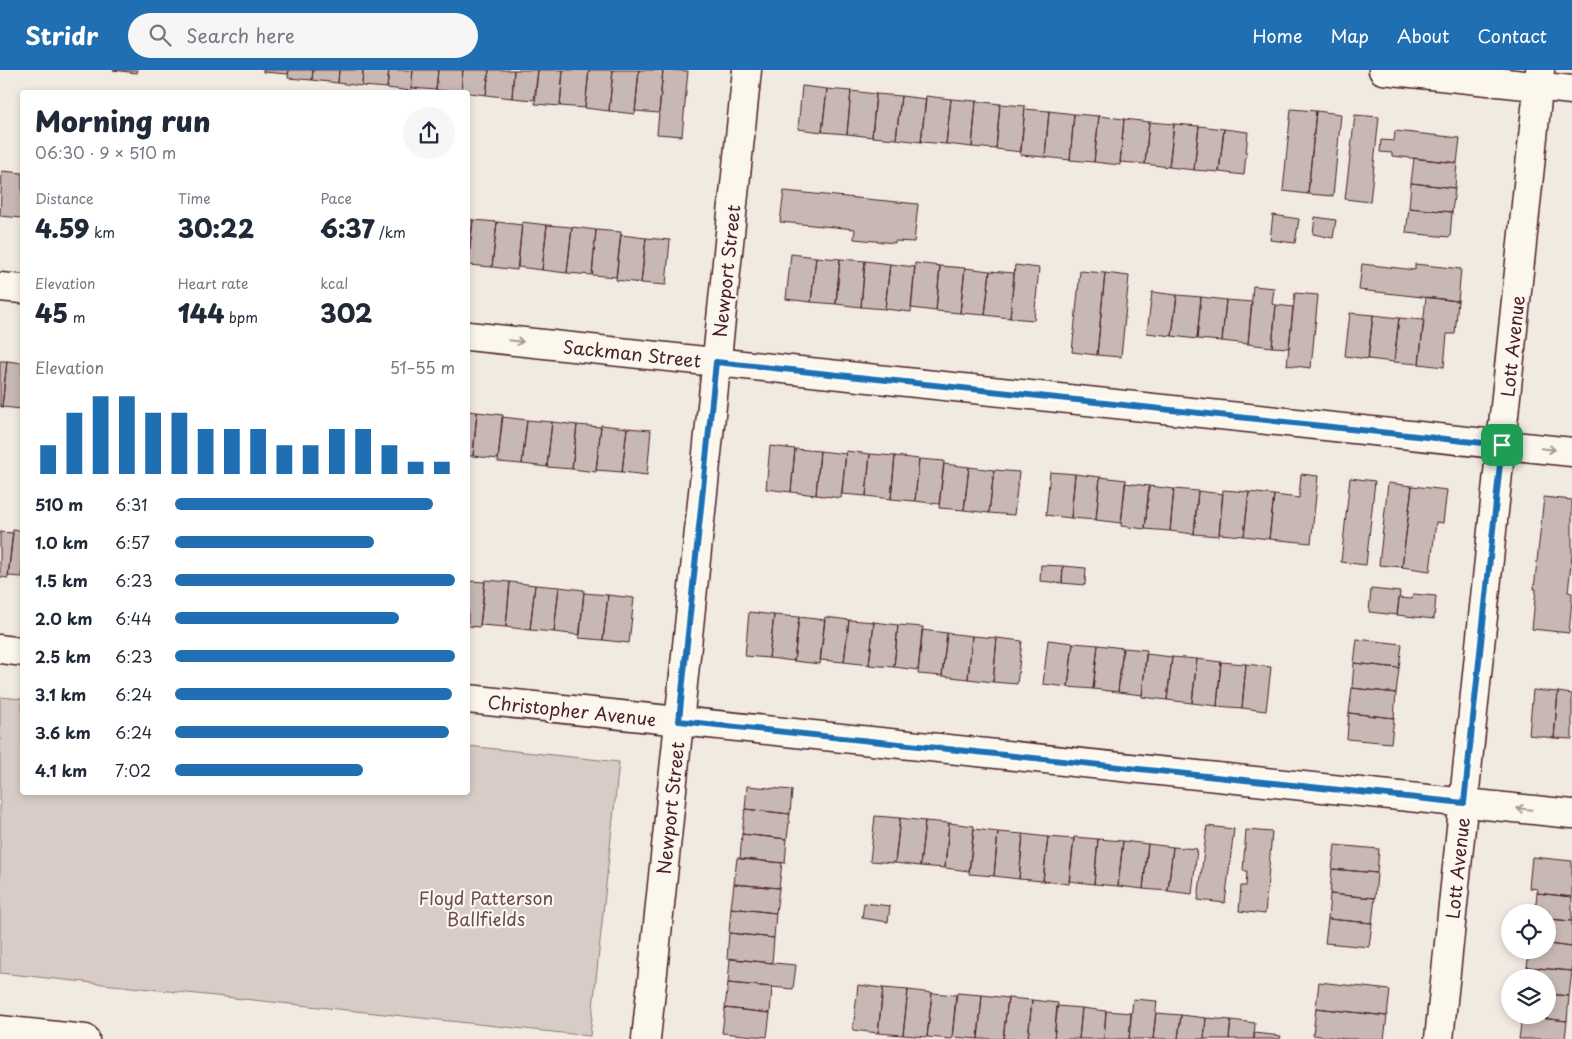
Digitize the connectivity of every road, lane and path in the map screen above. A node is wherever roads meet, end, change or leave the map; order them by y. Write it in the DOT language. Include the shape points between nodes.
graph roads {
  1 [pos="747,70"];
  2 [pos="1383,70"];
  3 [pos="1540,78"];
  4 [pos="1572,90"];
  5 [pos="0,287"];
  6 [pos="20,289"];
  7 [pos="470,336"];
  8 [pos="716,362"];
  9 [pos="1502,445"];
  10 [pos="1572,452"];
  11 [pos="0,649"];
  12 [pos="20,652"];
  13 [pos="470,698"];
  14 [pos="679,721"];
  15 [pos="1464,803"];
  16 [pos="1572,814"];
  17 [pos="0,1030"];
  18 [pos="85,1039"];
  19 [pos="646,1039"];
  20 [pos="1439,1039"];
  1 -- 8 [label="street, Newport Street"];
  2 -- 3 [label="street"];
  3 -- 4 [label="street"];
  3 -- 9 [label="street, Lott Avenue"];
  5 -- 6 [label="street"];
  7 -- 8 [label="street, Sackman Street, one-way"];
  8 -- 9 [label="street, Sackman Street"];
  8 -- 14 [label="street, Newport Street"];
  9 -- 10 [label="street, Sackman Street, one-way"];
  9 -- 15 [label="street, Lott Avenue"];
  11 -- 12 [label="street"];
  13 -- 14 [label="street, Christopher Avenue"];
  14 -- 15 [label="street, Christopher Avenue"];
  14 -- 19 [label="street, Newport Street"];
  16 -- 15 [label="street, Christopher Avenue, one-way"];
  15 -- 20 [label="street, Lott Avenue"];
  17 -- 18 [label="street"];
}
